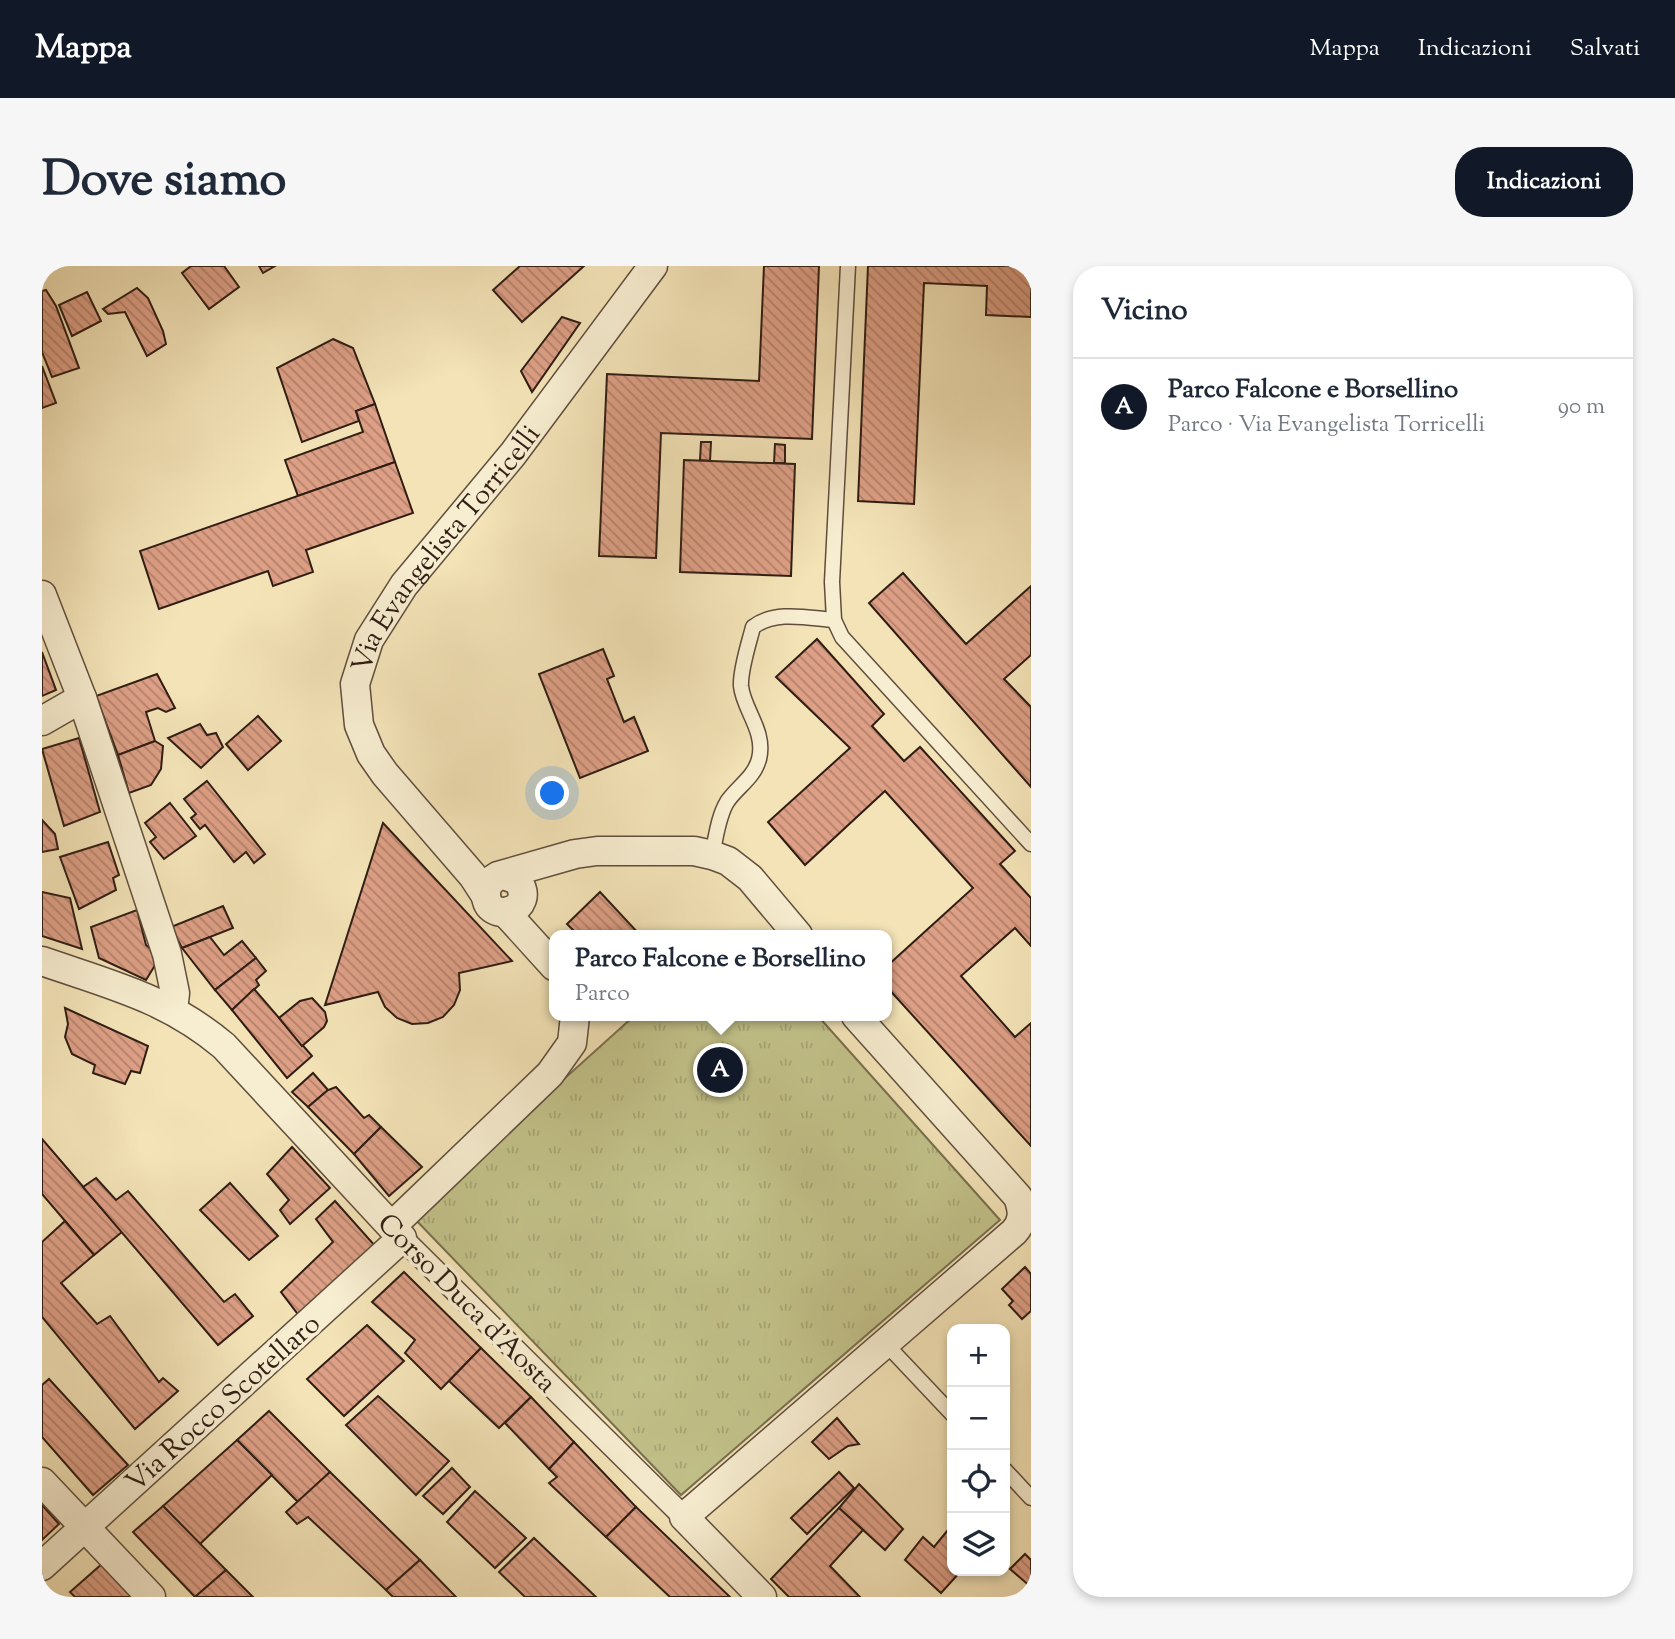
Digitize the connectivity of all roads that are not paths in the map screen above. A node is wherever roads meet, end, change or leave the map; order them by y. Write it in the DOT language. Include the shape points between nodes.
graph roads {
  1 [pos="653,266"];
  2 [pos="848,266"];
  3 [pos="42,595"];
  4 [pos="834,620"];
  5 [pos="82,698"];
  6 [pos="42,721"];
  7 [pos="1031,844"];
  8 [pos="712,855"];
  9 [pos="498,889"];
  10 [pos="795,930"];
  11 [pos="549,960"];
  12 [pos="42,961"];
  13 [pos="173,1010"];
  14 [pos="574,1021"];
  15 [pos="860,1021"];
  16 [pos="1026,1220"];
  17 [pos="397,1232"];
  18 [pos="886,1343"];
  19 [pos="947,1409"];
  20 [pos="1010,1475"];
  21 [pos="42,1482"];
  22 [pos="1031,1498"];
  23 [pos="684,1517"];
  24 [pos="85,1527"];
  25 [pos="42,1566"];
  26 [pos="759,1596"];
  27 [pos="151,1597"];
  1 -- 9 [label="street, Via Evangelista Torricelli" via="513,454 404,585 369,640 355,684 359,725 385,775"];
  2 -- 4 [label="lane" via="832,582"];
  3 -- 5 [label="street"];
  4 -- 7 [label="lane" via="842,637"];
  4 -- 8 [label="lane" via="777,617 753,627 741,688 760,740 760,757 751,775 727,801"];
  5 -- 6 [label="street"];
  5 -- 13 [label="street" via="169,963"];
  8 -- 9 [label="street" via="694,851 575,854"];
  8 -- 10 [label="street" via="750,878"];
  9 -- 11 [label="street, Via Evangelista Torricelli"];
  12 -- 13 [label="street, Corso Duca d'Aosta"];
  13 -- 17 [label="street, Corso Duca d'Aosta" via="224,1046"];
  14 -- 17 [label="street" via="572,1043 550,1074"];
  15 -- 16 [label="street" via="1018,1198"];
  16 -- 18 [label="street"];
  17 -- 23 [label="street, Corso Duca d'Aosta"];
  17 -- 24 [label="street, Via Rocco Scotellaro"];
  18 -- 19 [label="lane"];
  18 -- 23 [label="street"];
  20 -- 22 [label="lane"];
  21 -- 24 [label="street"];
  23 -- 26 [label="street, Corso Duca d'Aosta"];
  24 -- 25 [label="street, Via Rocco Scotellaro"];
  24 -- 27 [label="street"];
}
